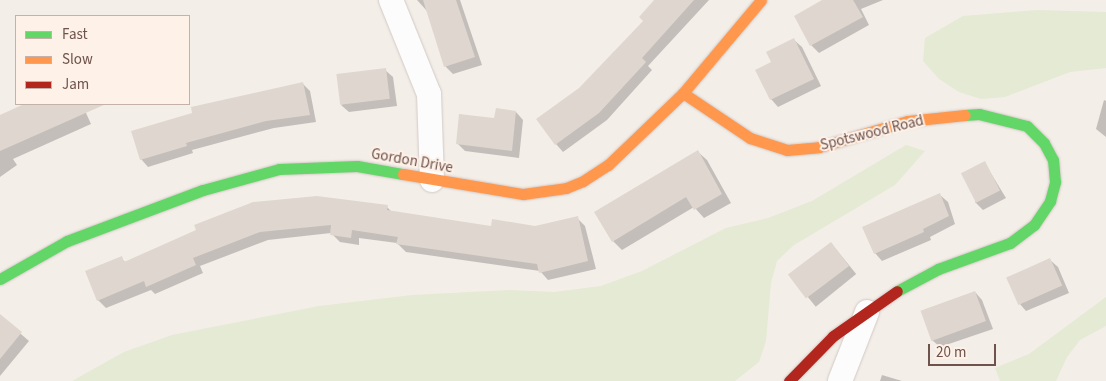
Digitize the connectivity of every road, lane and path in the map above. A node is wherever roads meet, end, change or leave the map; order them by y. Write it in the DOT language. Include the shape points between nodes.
graph roads {
  1 [pos="390,0"];
  2 [pos="761,0"];
  3 [pos="683,93"];
  4 [pos="432,180"];
  5 [pos="0,279"];
  6 [pos="868,312"];
  7 [pos="789,381"];
  8 [pos="840,381"];
  1 -- 4 [label="street" via="428,94"];
  2 -- 3 [label="street, Gordon Drive"];
  3 -- 4 [label="street, Gordon Drive" via="608,165 584,181 566,188 523,194"];
  3 -- 6 [label="street, Spotswood Road" via="750,138 787,150 819,147 908,121 978,114 1027,126 1044,143 1053,160 1054,182 1050,201 1034,225 1010,244 938,269"];
  4 -- 5 [label="street, Gordon Drive" via="357,166 287,169 244,176 67,241"];
  6 -- 7 [label="street, Spotswood Road" via="832,336"];
  6 -- 8 [label="street"];
}
